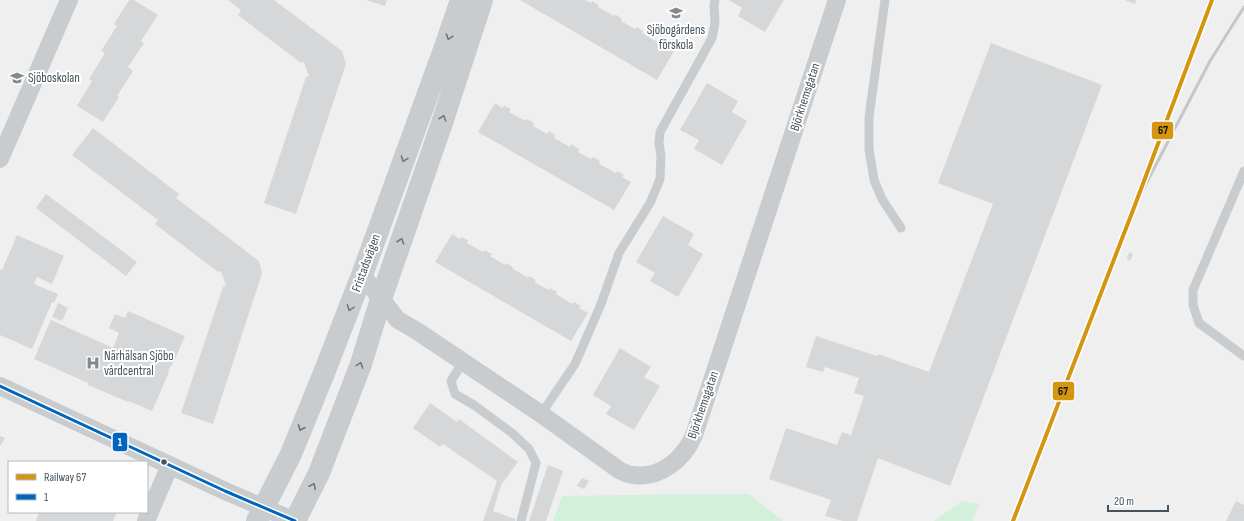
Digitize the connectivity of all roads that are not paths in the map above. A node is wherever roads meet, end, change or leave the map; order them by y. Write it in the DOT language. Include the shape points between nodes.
graph roads {
  1 [pos="69,0"];
  2 [pos="461,0"];
  3 [pos="482,0"];
  4 [pos="716,0"];
  5 [pos="837,0"];
  6 [pos="885,0"];
  7 [pos="0,159"];
  8 [pos="1244,171"];
  9 [pos="901,228"];
  10 [pos="362,275"];
  11 [pos="380,299"];
  12 [pos="1244,356"];
  13 [pos="464,362"];
  14 [pos="0,386"];
  15 [pos="541,414"];
  16 [pos="170,465"];
  17 [pos="260,514"];
  18 [pos="146,521"];
  19 [pos="295,521"];
  20 [pos="521,521"];
  1 -- 7 [label="street"];
  2 -- 10 [label="street, Fristadsvägen, one-way"];
  11 -- 3 [label="street, Fristadsvägen, one-way"];
  4 -- 15 [label="lane" via="712,38 660,132 660,179 650,203 619,253 602,304 575,364"];
  5 -- 15 [label="street, Björkhemsgatan" via="690,445 668,467 654,474 634,476 618,470"];
  6 -- 9 [label="lane" via="869,117 869,149 874,180 882,199"];
  8 -- 12 [label="lane" via="1193,290 1193,305 1199,323"];
  10 -- 11 [label="street, Björkhemsgatan"];
  10 -- 17 [label="street, Fristadsvägen, one-way" via="291,454"];
  11 -- 13 [label="street, Björkhemsgatan" via="398,320"];
  19 -- 11 [label="street, Fristadsvägen, one-way" via="319,473 361,364"];
  13 -- 15 [label="street, Björkhemsgatan"];
  13 -- 20 [label="lane" via="451,381 455,394 512,433 529,449 536,463"];
  14 -- 16 [label="street"];
  16 -- 17 [label="street" via="225,491"];
  16 -- 18 [label="street"];
  17 -- 19 [label="street"];
}
